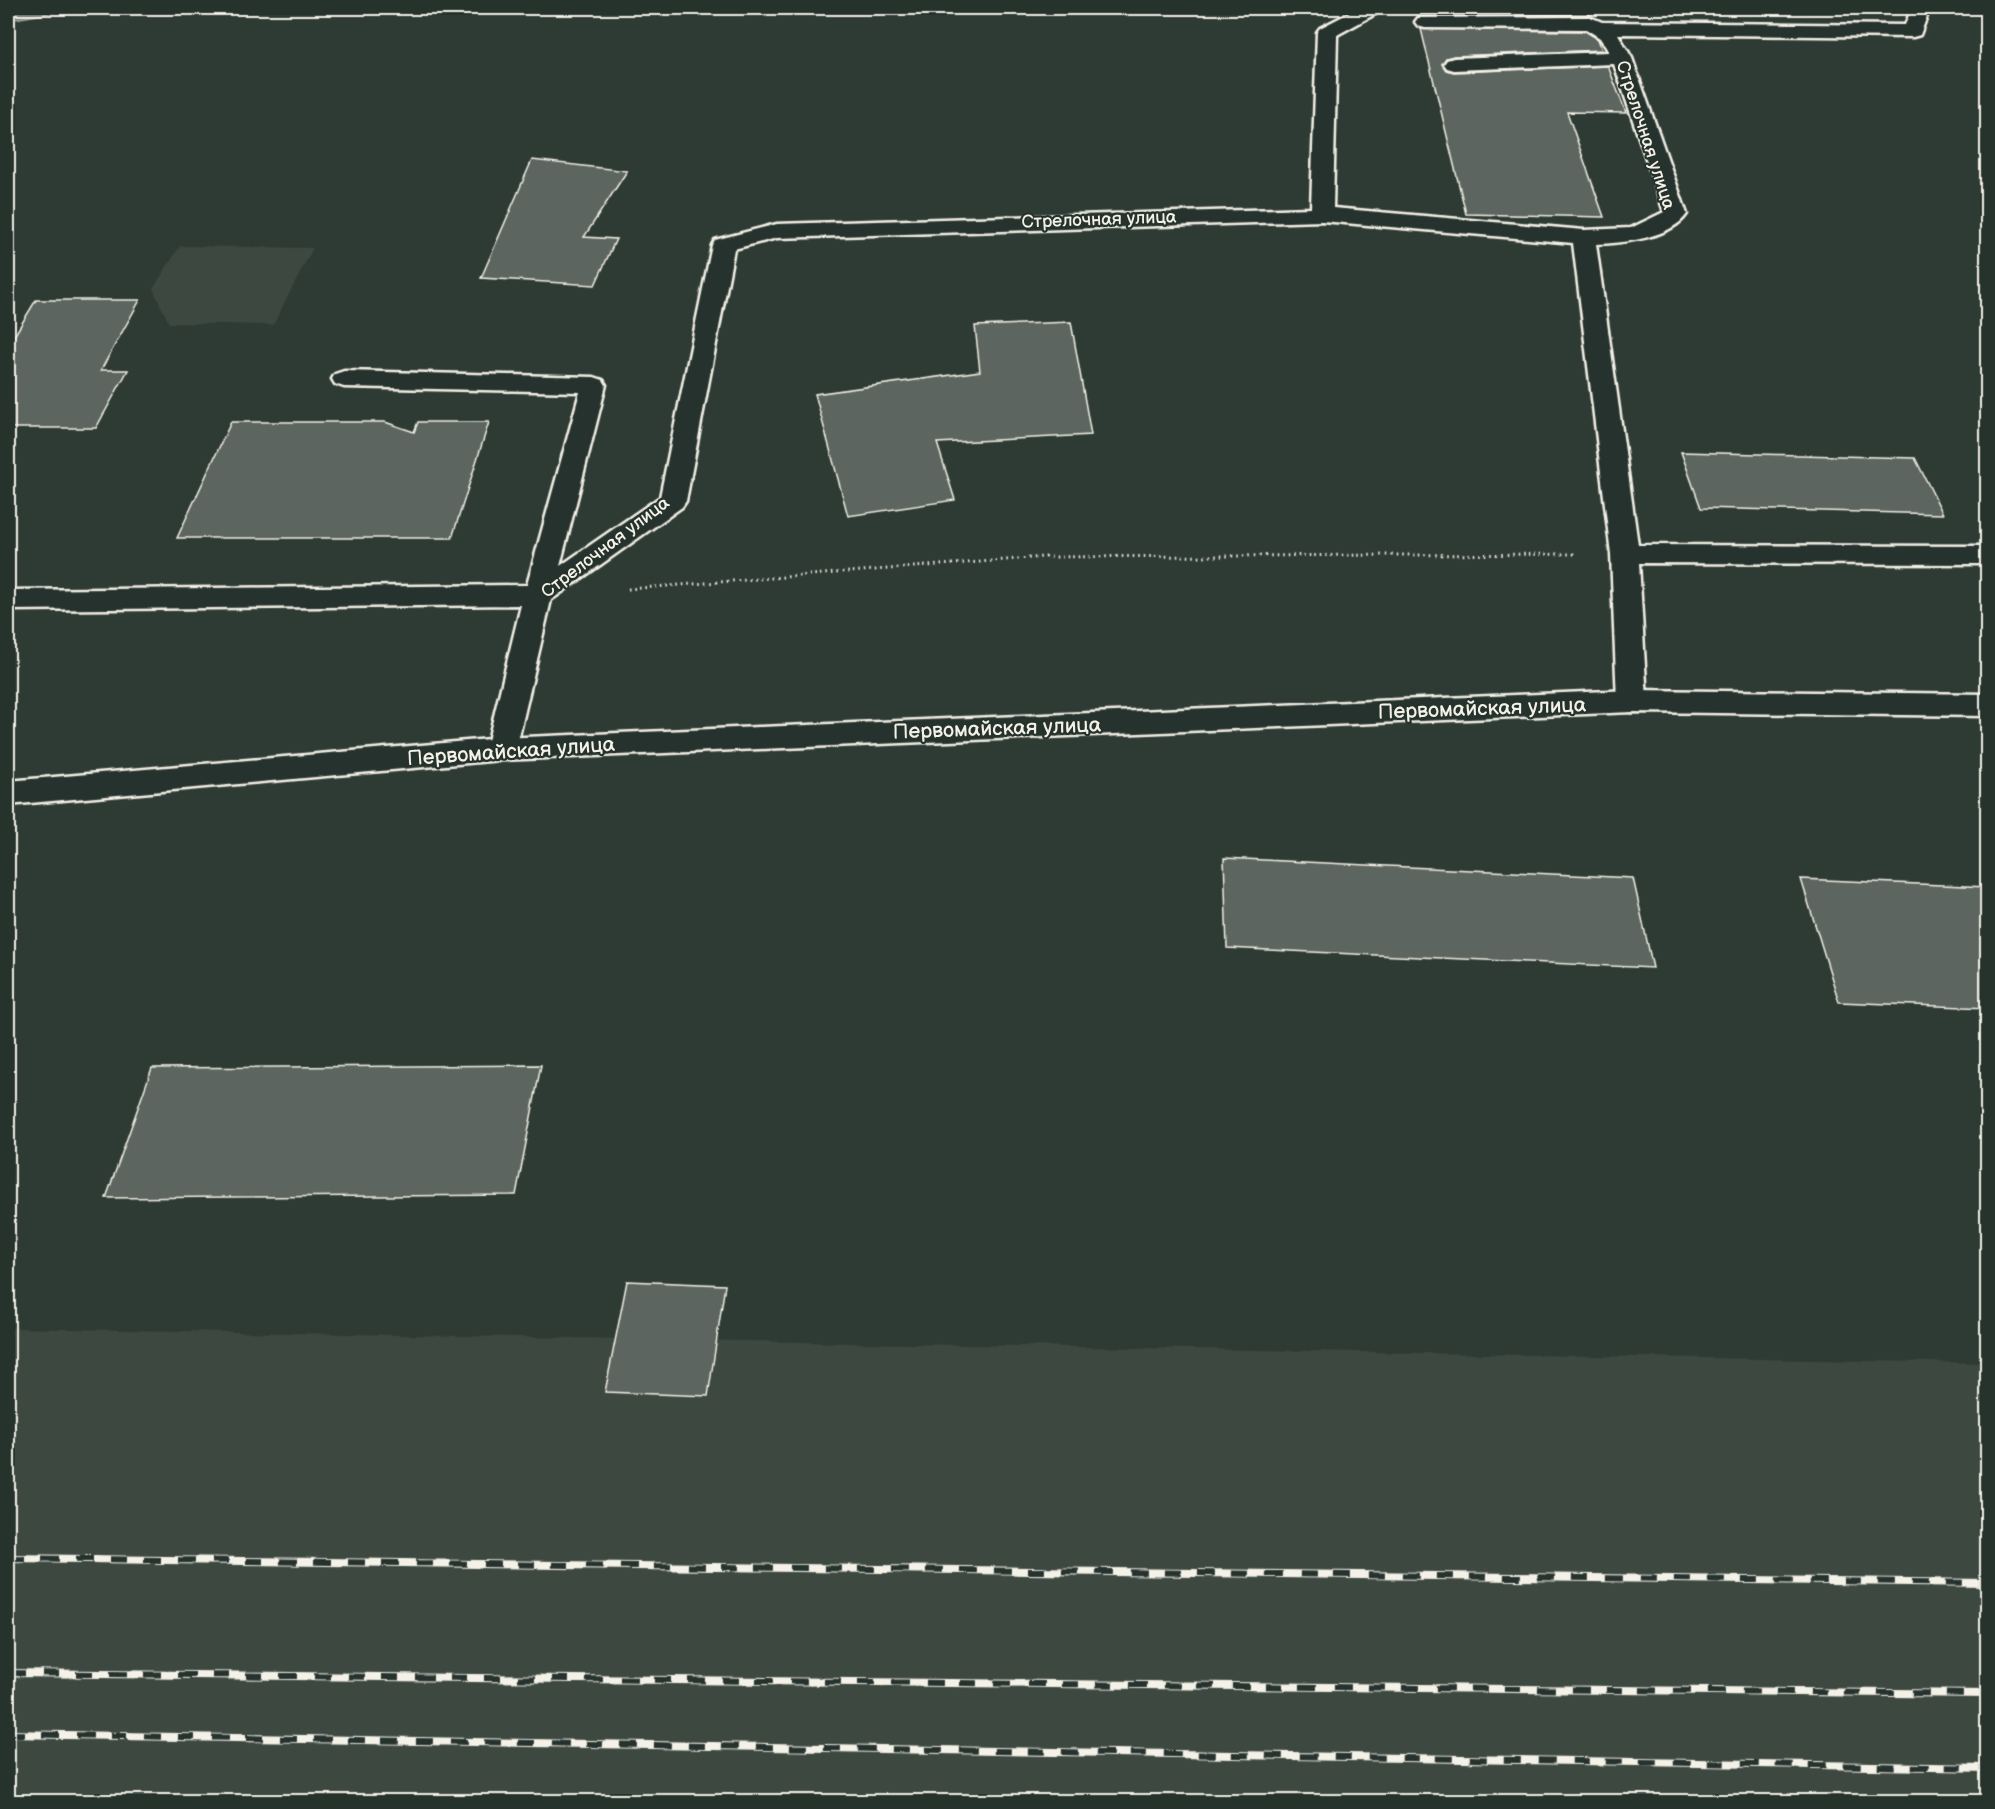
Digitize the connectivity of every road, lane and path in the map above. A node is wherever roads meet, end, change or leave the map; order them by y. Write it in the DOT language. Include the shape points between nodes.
graph roads {
  1 [pos="1372,8"];
  2 [pos="1921,8"];
  3 [pos="1425,22"];
  4 [pos="1600,28"];
  5 [pos="1622,58"];
  6 [pos="1454,64"];
  7 [pos="1322,214"];
  8 [pos="1584,237"];
  9 [pos="344,380"];
  10 [pos="1625,554"];
  11 [pos="1988,555"];
  12 [pos="622,589"];
  13 [pos="538,595"];
  14 [pos="8,600"];
  15 [pos="1632,701"];
  16 [pos="1988,705"];
  17 [pos="501,749"];
  18 [pos="8,793"];
  1 -- 7 [label="street" via="1327,33"];
  2 -- 4 [label="street" via="1913,31"];
  3 -- 4 [label="street" via="1590,23"];
  4 -- 5 [label="street, Стрелочная улица"];
  5 -- 6 [label="street"];
  5 -- 8 [label="street, Стрелочная улица" via="1676,214 1655,228 1623,237"];
  7 -- 8 [label="street, Стрелочная улица"];
  7 -- 13 [label="street, Стрелочная улица" via="777,231 723,245 673,501"];
  8 -- 10 [label="street"];
  9 -- 13 [label="street" via="594,385"];
  10 -- 11 [label="street"];
  10 -- 12 [label="path" via="1044,557"];
  10 -- 15 [label="street"];
  13 -- 14 [label="street"];
  13 -- 17 [label="street, Стрелочная улица"];
  15 -- 16 [label="street, Первомайская улица"];
  15 -- 17 [label="street, Первомайская улица"];
  17 -- 18 [label="street, Первомайская улица"];
}
